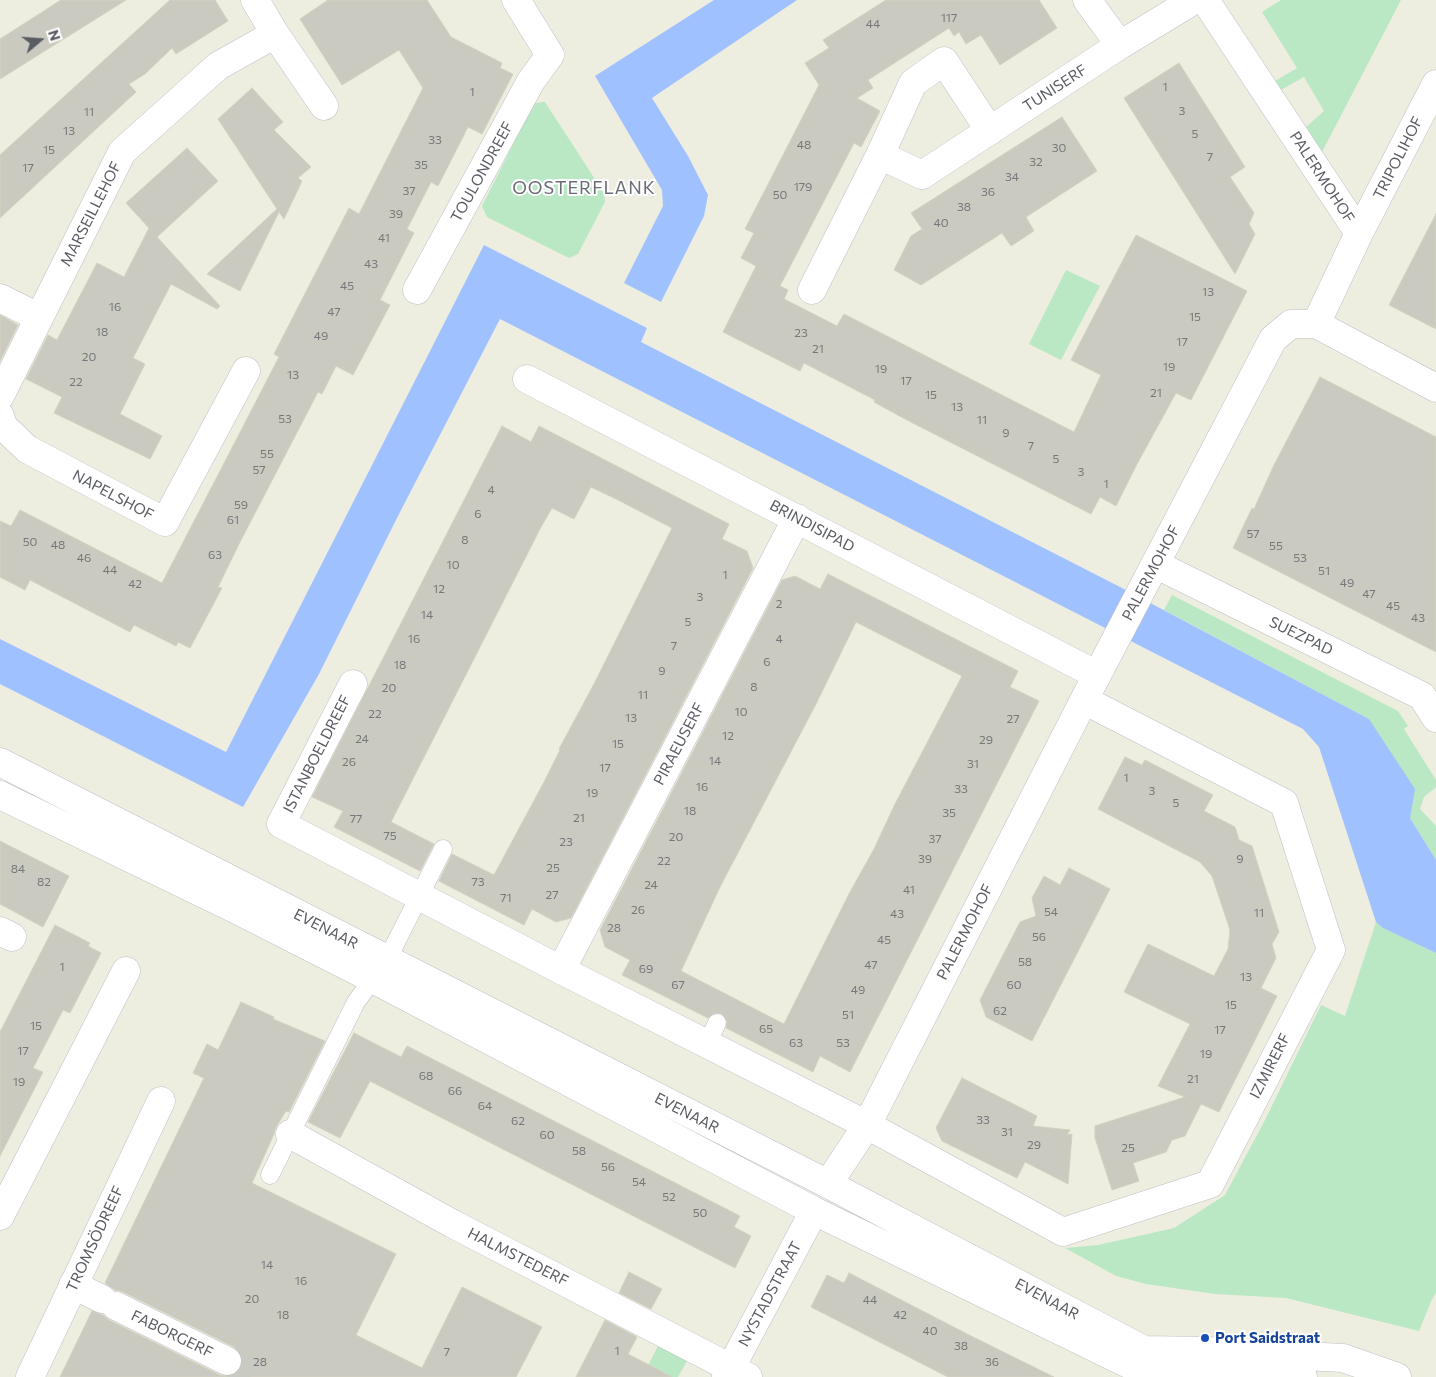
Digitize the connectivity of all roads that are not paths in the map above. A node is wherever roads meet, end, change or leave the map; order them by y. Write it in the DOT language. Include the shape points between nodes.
graph roads {
  1 [pos="255,0"];
  2 [pos="516,0"];
  3 [pos="1087,0"];
  4 [pos="1194,0"];
  5 [pos="1205,0"];
  6 [pos="275,34"];
  7 [pos="1120,45"];
  8 [pos="1436,84"];
  9 [pos="324,106"];
  10 [pos="990,131"];
  11 [pos="880,155"];
  12 [pos="1359,233"];
  13 [pos="417,290"];
  14 [pos="812,290"];
  15 [pos="0,298"];
  16 [pos="38,317"];
  17 [pos="1316,324"];
  18 [pos="246,371"];
  19 [pos="527,379"];
  20 [pos="1436,388"];
  21 [pos="0,396"];
  22 [pos="0,416"];
  23 [pos="797,518"];
  24 [pos="1151,573"];
  25 [pos="1102,664"];
  26 [pos="353,684"];
  27 [pos="1084,700"];
  28 [pos="1436,718"];
  29 [pos="0,762"];
  30 [pos="0,794"];
  31 [pos="443,849"];
  32 [pos="420,896"];
  33 [pos="380,970"];
  34 [pos="561,970"];
  35 [pos="126,971"];
  36 [pos="161,1101"];
  37 [pos="867,1125"];
  38 [pos="290,1134"];
  39 [pos="270,1175"];
  40 [pos="828,1184"];
  41 [pos="814,1211"];
  42 [pos="0,1216"];
  43 [pos="74,1285"];
  44 [pos="227,1362"];
  45 [pos="735,1374"];
  46 [pos="36,1375"];
  47 [pos="1303,1377"];
  48 [pos="1397,1377"];
  1 -- 6 [label="street"];
  2 -- 13 [label="street, TOULONDREEF" via="550,55"];
  3 -- 7 [label="street"];
  4 -- 7 [label="street"];
  5 -- 12 [label="street, PALERMOHOF"];
  6 -- 9 [label="street"];
  6 -- 16 [label="street, MARSEILLEHOF" via="218,66 122,152"];
  7 -- 10 [label="street, TUNISERF"];
  8 -- 12 [label="street, TRIPOLIHOF"];
  10 -- 11 [label="street, TUNISERF" via="922,175"];
  10 -- 11 [label="street" via="944,61 913,84"];
  11 -- 14 [label="street"];
  12 -- 17 [label="street, PALERMOHOF"];
  15 -- 16 [label="street"];
  16 -- 21 [label="street, MARSEILLEHOF"];
  17 -- 20 [label="street"];
  17 -- 24 [label="street, PALERMOHOF" via="1291,324 1273,340"];
  18 -- 22 [label="street, NAPELSHOF" via="165,522 27,449 3,426"];
  19 -- 23 [label="street, BRINDISIPAD"];
  23 -- 25 [label="street, BRINDISIPAD"];
  23 -- 34 [label="street, PIRAEUSERF"];
  24 -- 25 [label="street, PALERMOHOF"];
  24 -- 28 [label="street, SUEZPAD" via="1422,696"];
  25 -- 27 [label="street, PALERMOHOF"];
  26 -- 32 [label="street, ISTANBOELDREEF" via="281,824"];
  27 -- 37 [label="street, PALERMOHOF"];
  27 -- 37 [label="street, IZMIRERF" via="1284,804 1330,950 1210,1184 1063,1232"];
  29 -- 33 [label="street, EVENAAR"];
  30 -- 33 [label="street, EVENAAR" via="228,905"];
  31 -- 32 [label="lane"];
  32 -- 33 [label="lane"];
  32 -- 34 [label="street"];
  33 -- 38 [label="lane" via="356,1002"];
  33 -- 40 [label="street, EVENAAR"];
  33 -- 41 [label="street, EVENAAR"];
  34 -- 37 [label="street" via="712,1034"];
  35 -- 42 [label="street"];
  36 -- 43 [label="street, TROMSÖDREEF"];
  37 -- 40 [label="street, PALERMOHOF"];
  38 -- 39 [label="lane"];
  38 -- 45 [label="street, HALMSTEDERF"];
  40 -- 41 [label="street, NYSTADSTRAAT"];
  40 -- 48 [label="street, EVENAAR" via="1144,1350 1343,1358"];
  41 -- 45 [label="street, NYSTADSTRAAT"];
  41 -- 47 [label="street, EVENAAR" via="1145,1372"];
  43 -- 44 [label="street, FABORGERF"];
  43 -- 46 [label="street, TROMSÖDREEF"];
}
